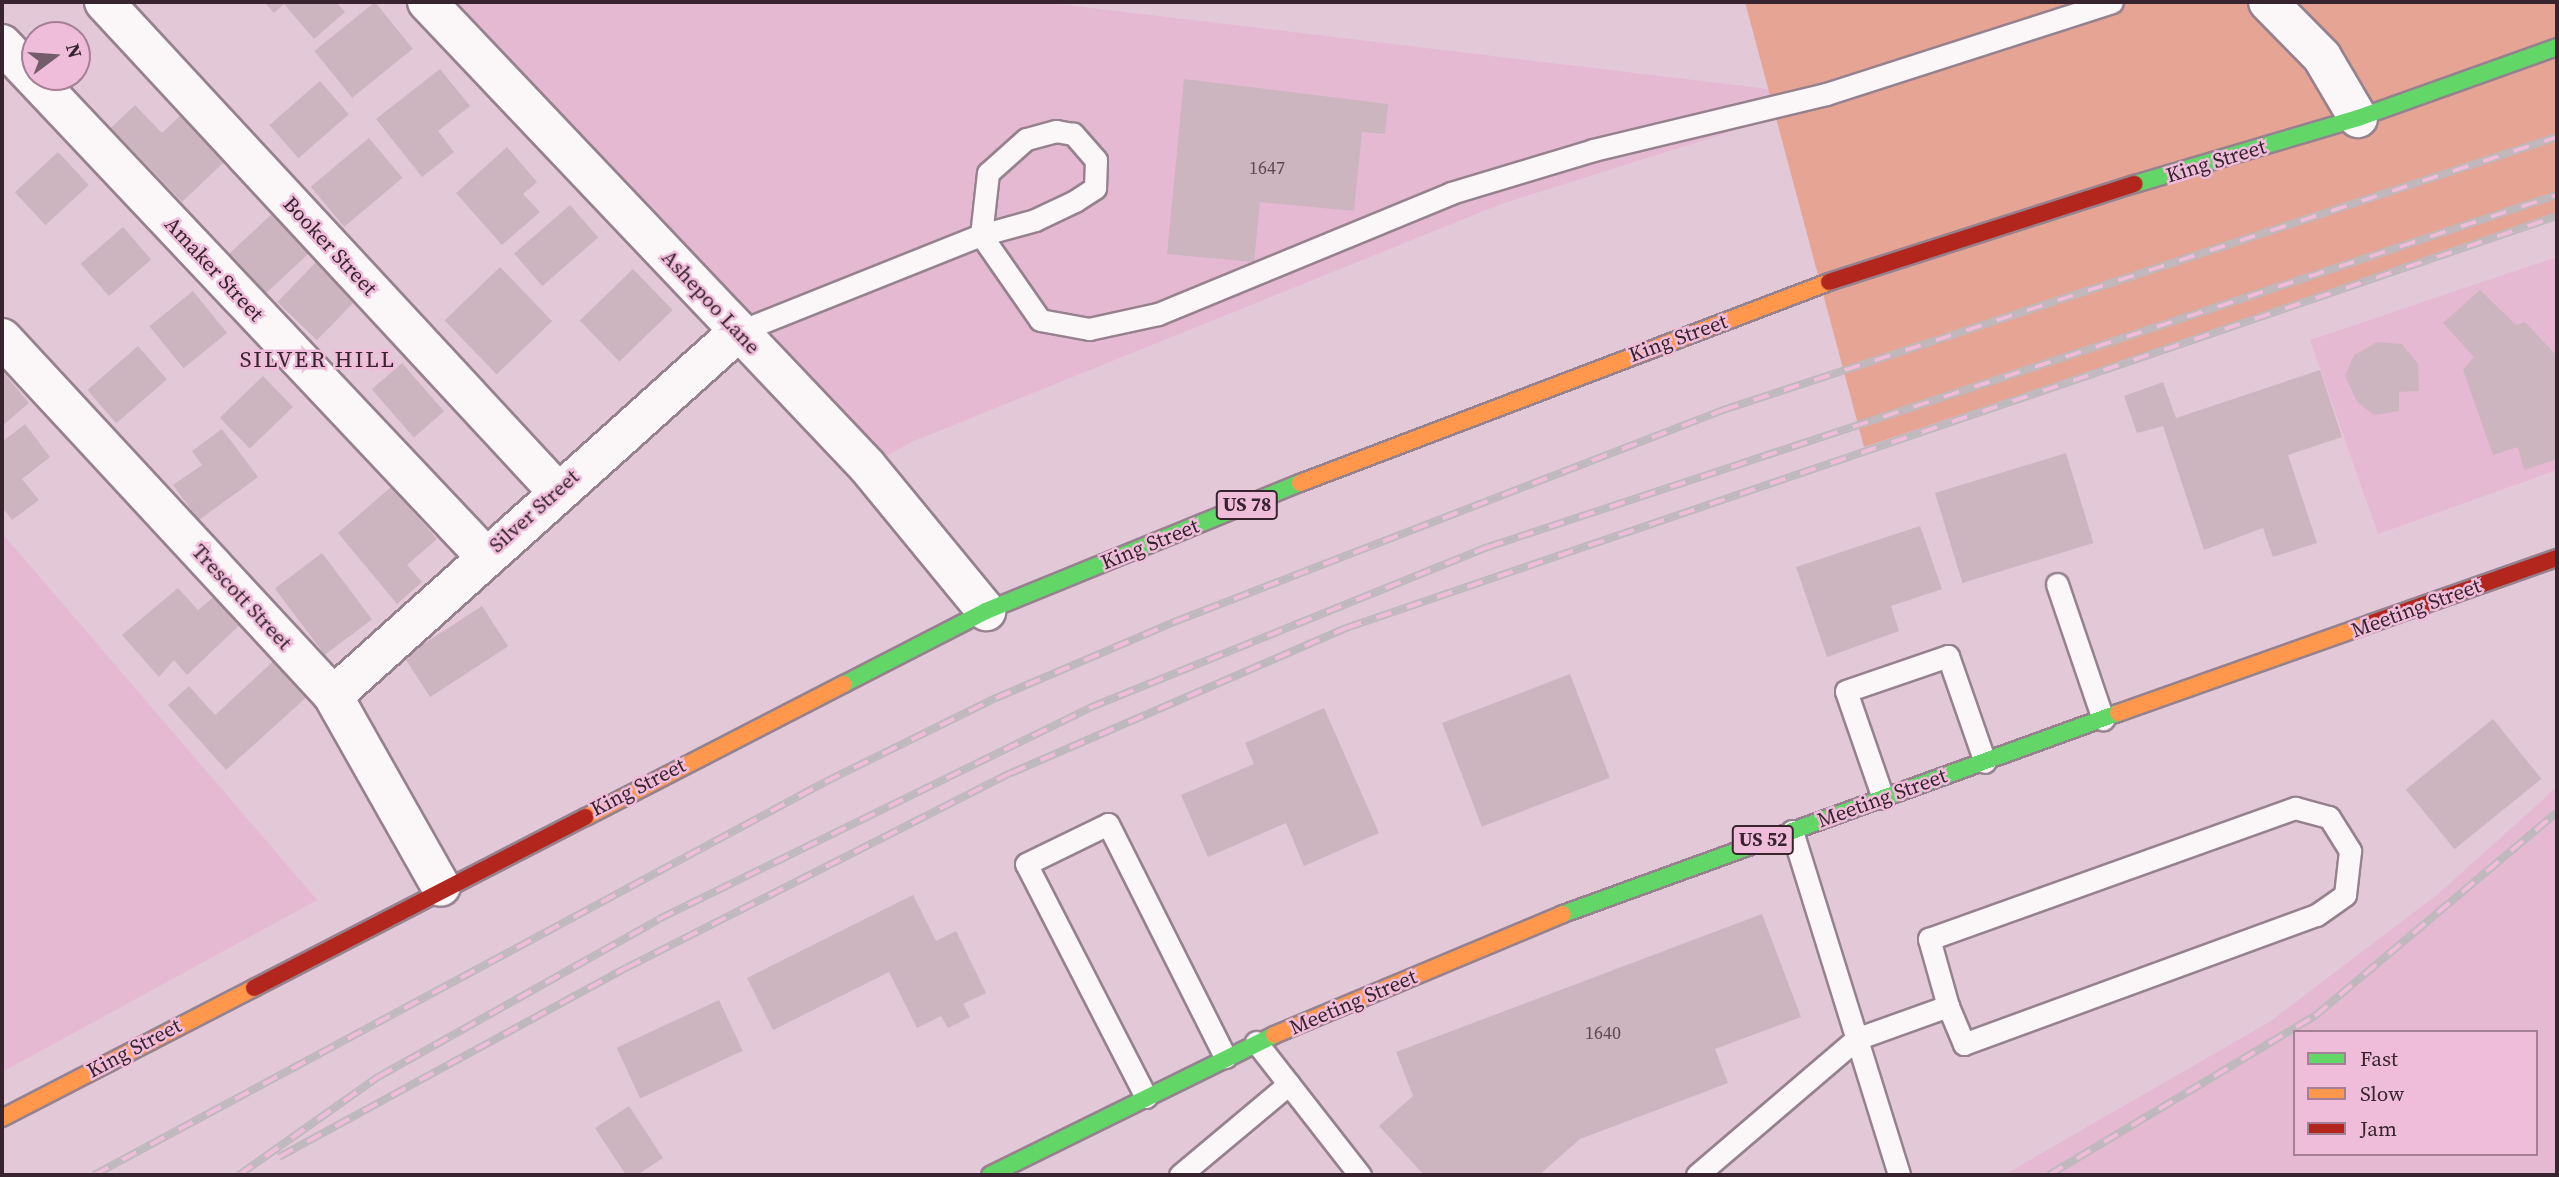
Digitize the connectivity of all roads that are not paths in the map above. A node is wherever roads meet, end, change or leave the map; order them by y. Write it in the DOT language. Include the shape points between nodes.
graph roads {
  1 [pos="104,2"];
  2 [pos="427,2"];
  3 [pos="2112,2"];
  4 [pos="2268,2"];
  5 [pos="2,44"];
  6 [pos="2557,47"];
  7 [pos="2358,118"];
  8 [pos="981,235"];
  9 [pos="738,332"];
  10 [pos="2,338"];
  11 [pos="556,490"];
  12 [pos="484,555"];
  13 [pos="2557,558"];
  14 [pos="2057,584"];
  15 [pos="986,611"];
  16 [pos="333,695"];
  17 [pos="2103,719"];
  18 [pos="1985,762"];
  19 [pos="1883,797"];
  20 [pos="1792,831"];
  21 [pos="441,887"];
  22 [pos="1948,1006"];
  23 [pos="1856,1039"];
  24 [pos="1256,1042"];
  25 [pos="1225,1057"];
  26 [pos="1289,1084"];
  27 [pos="1146,1097"];
  28 [pos="2,1118"];
  29 [pos="990,1175"];
  30 [pos="1180,1175"];
  31 [pos="1360,1175"];
  32 [pos="1697,1175"];
  33 [pos="1899,1175"];
  1 -- 11 [label="street, Booker Street"];
  2 -- 9 [label="street, Ashepoo Lane"];
  3 -- 8 [label="lane" via="1826,94 1593,150 1451,193 1158,314 1090,329 1040,320"];
  4 -- 7 [label="street" via="2322,57"];
  5 -- 12 [label="street, Amaker Street"];
  6 -- 7 [label="main road, King Street / US 78"];
  7 -- 15 [label="main road, King Street / US 78" via="1913,251 1449,423"];
  8 -- 8 [label="lane" via="1035,220 1095,188 1096,160 1088,146 1056,131 1026,139 988,173"];
  8 -- 9 [label="lane"];
  9 -- 11 [label="street, Silver Street"];
  9 -- 15 [label="street, Ashepoo Lane" via="906,509"];
  10 -- 16 [label="street, Trescott Street"];
  11 -- 12 [label="street, Silver Street"];
  12 -- 16 [label="street, Silver Street"];
  13 -- 17 [label="main road, Meeting Street / US 52"];
  14 -- 17 [label="lane"];
  15 -- 21 [label="main road, King Street / US 78"];
  16 -- 21 [label="street, Trescott Street"];
  17 -- 18 [label="main road, Meeting Street / US 52"];
  18 -- 19 [label="main road, Meeting Street / US 52"];
  18 -- 19 [label="lane" via="1948,656 1846,691"];
  19 -- 20 [label="main road, Meeting Street / US 52"];
  20 -- 23 [label="lane"];
  20 -- 24 [label="main road, Meeting Street / US 52" via="1647,879"];
  21 -- 28 [label="main road, King Street / US 78"];
  22 -- 22 [label="lane" via="1928,939 2295,808 2329,817 2350,851 2345,895 2316,915 1964,1044"];
  22 -- 23 [label="lane"];
  23 -- 32 [label="lane"];
  23 -- 33 [label="lane"];
  24 -- 25 [label="main road, Meeting Street / US 52"];
  24 -- 26 [label="lane"];
  25 -- 27 [label="main road, Meeting Street / US 52"];
  25 -- 27 [label="lane" via="1108,824 1026,864"];
  26 -- 30 [label="lane"];
  26 -- 31 [label="lane"];
  27 -- 29 [label="main road, Meeting Street / US 52"];
}
